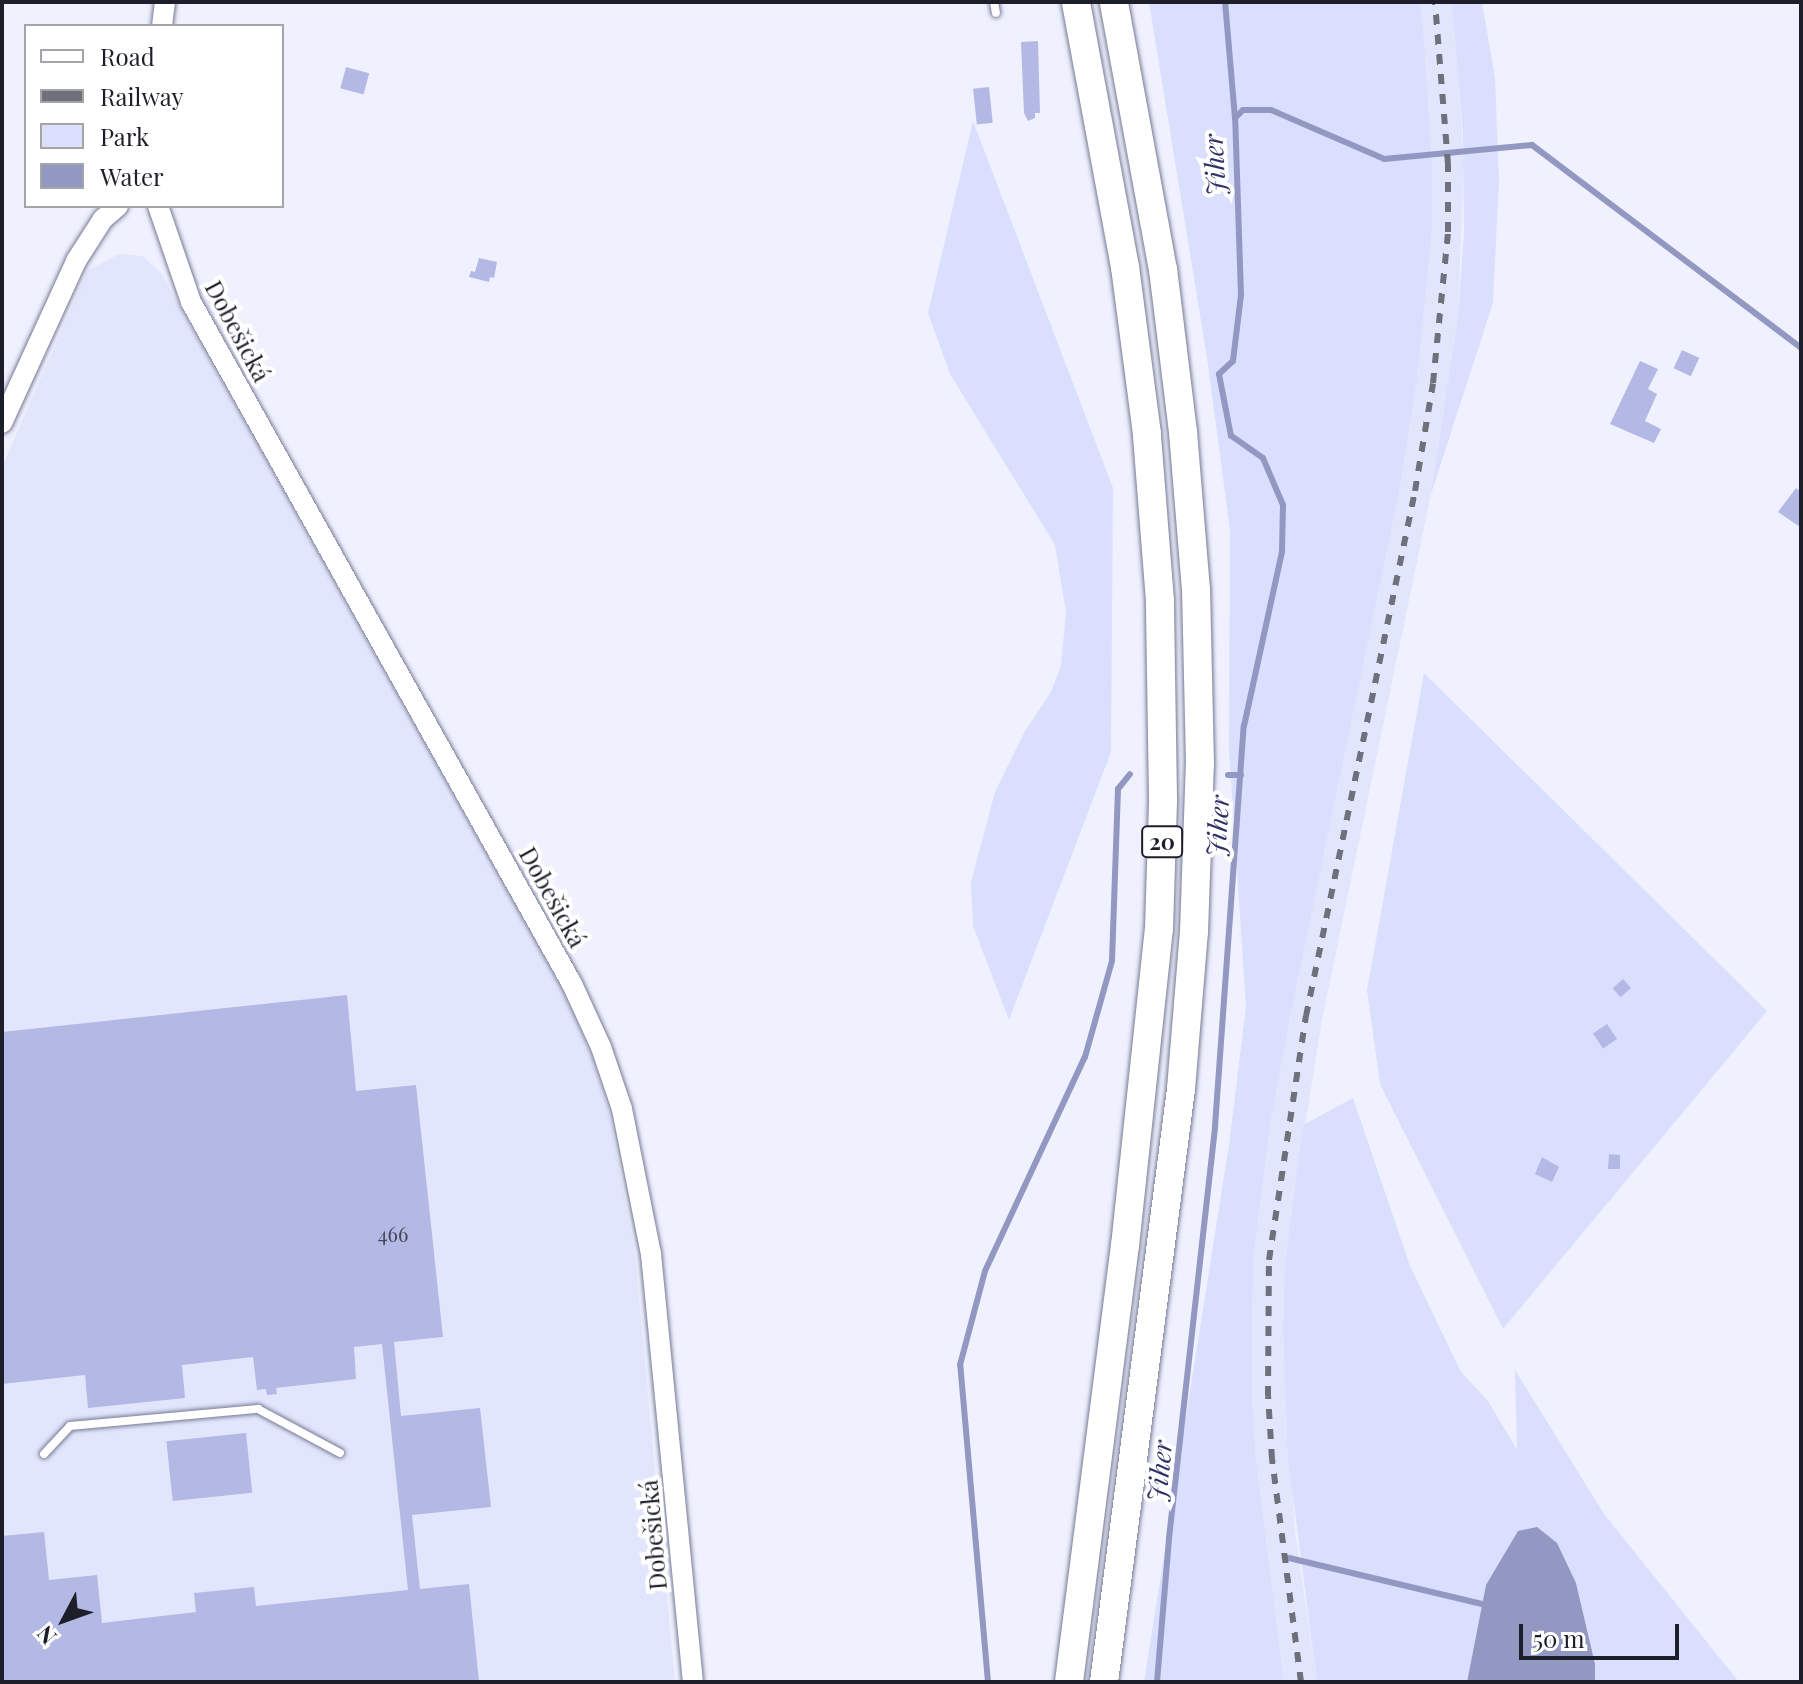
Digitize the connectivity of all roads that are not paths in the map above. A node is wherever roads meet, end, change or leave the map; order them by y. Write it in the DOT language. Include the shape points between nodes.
graph roads {
  1 [pos="165,2"];
  2 [pos="994,2"];
  3 [pos="1076,2"];
  4 [pos="1114,2"];
  5 [pos="996,13"];
  6 [pos="162,24"];
  7 [pos="116,208"];
  8 [pos="159,208"];
  9 [pos="2,423"];
  10 [pos="340,1453"];
  11 [pos="44,1454"];
  12 [pos="693,1682"];
  13 [pos="1069,1682"];
  14 [pos="1104,1682"];
  1 -- 6 [label="street"];
  2 -- 5 [label="lane"];
  3 -- 13 [label="highway, 20" via="1125,267 1147,434 1160,601 1163,799 1159,929"];
  4 -- 14 [label="highway, 20" via="1161,255 1183,432 1196,590 1200,764 1181,1089"];
  7 -- 9 [label="street" via="76,261"];
  8 -- 12 [label="street, Dobešická" via="191,302 572,984 601,1047 622,1109 651,1254"];
  10 -- 11 [label="lane" via="258,1409 70,1426"];
}
